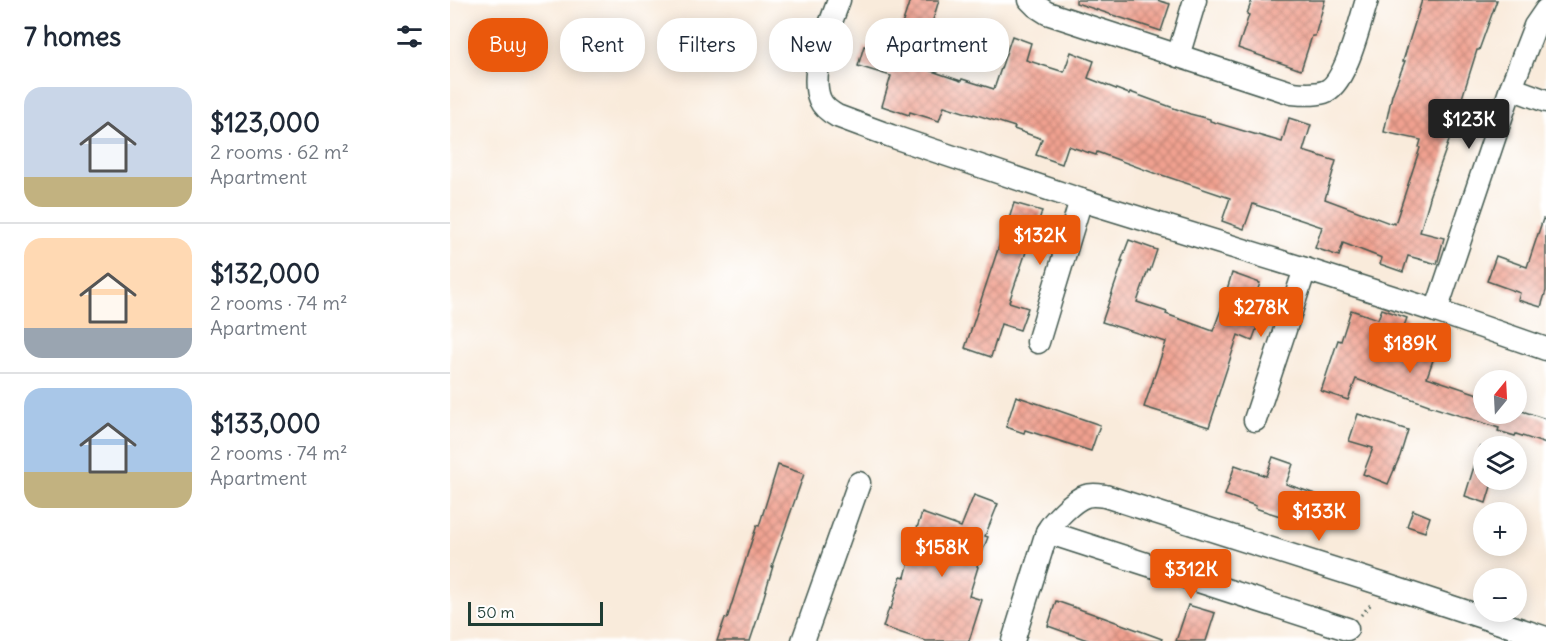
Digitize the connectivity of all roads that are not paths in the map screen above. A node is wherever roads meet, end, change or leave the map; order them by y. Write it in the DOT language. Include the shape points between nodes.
graph roads {
  1 [pos="839,0"];
  2 [pos="1030,0"];
  3 [pos="1195,0"];
  4 [pos="1368,0"];
  5 [pos="1546,10"];
  6 [pos="1178,56"];
  7 [pos="1511,88"];
  8 [pos="1546,101"];
  9 [pos="1081,200"];
  10 [pos="1305,269"];
  11 [pos="1436,311"];
  12 [pos="1038,342"];
  13 [pos="1546,349"];
  14 [pos="1255,420"];
  15 [pos="859,483"];
  16 [pos="1047,532"];
  17 [pos="1347,629"];
  18 [pos="1546,638"];
  19 [pos="803,641"];
  20 [pos="1013,641"];
  1 -- 9 [label="street" via="817,74 820,102 829,111"];
  2 -- 6 [label="street" via="1047,13"];
  3 -- 6 [label="street"];
  4 -- 6 [label="street" via="1344,72 1326,92 1292,93"];
  5 -- 7 [label="street" via="1535,26"];
  7 -- 8 [label="street"];
  7 -- 11 [label="street"];
  9 -- 10 [label="street"];
  9 -- 12 [label="street"];
  10 -- 11 [label="street"];
  10 -- 14 [label="street"];
  11 -- 13 [label="street"];
  15 -- 19 [label="street"];
  16 -- 17 [label="street"];
  16 -- 18 [label="street" via="1077,500 1095,494 1105,496"];
  16 -- 20 [label="street"];
}
